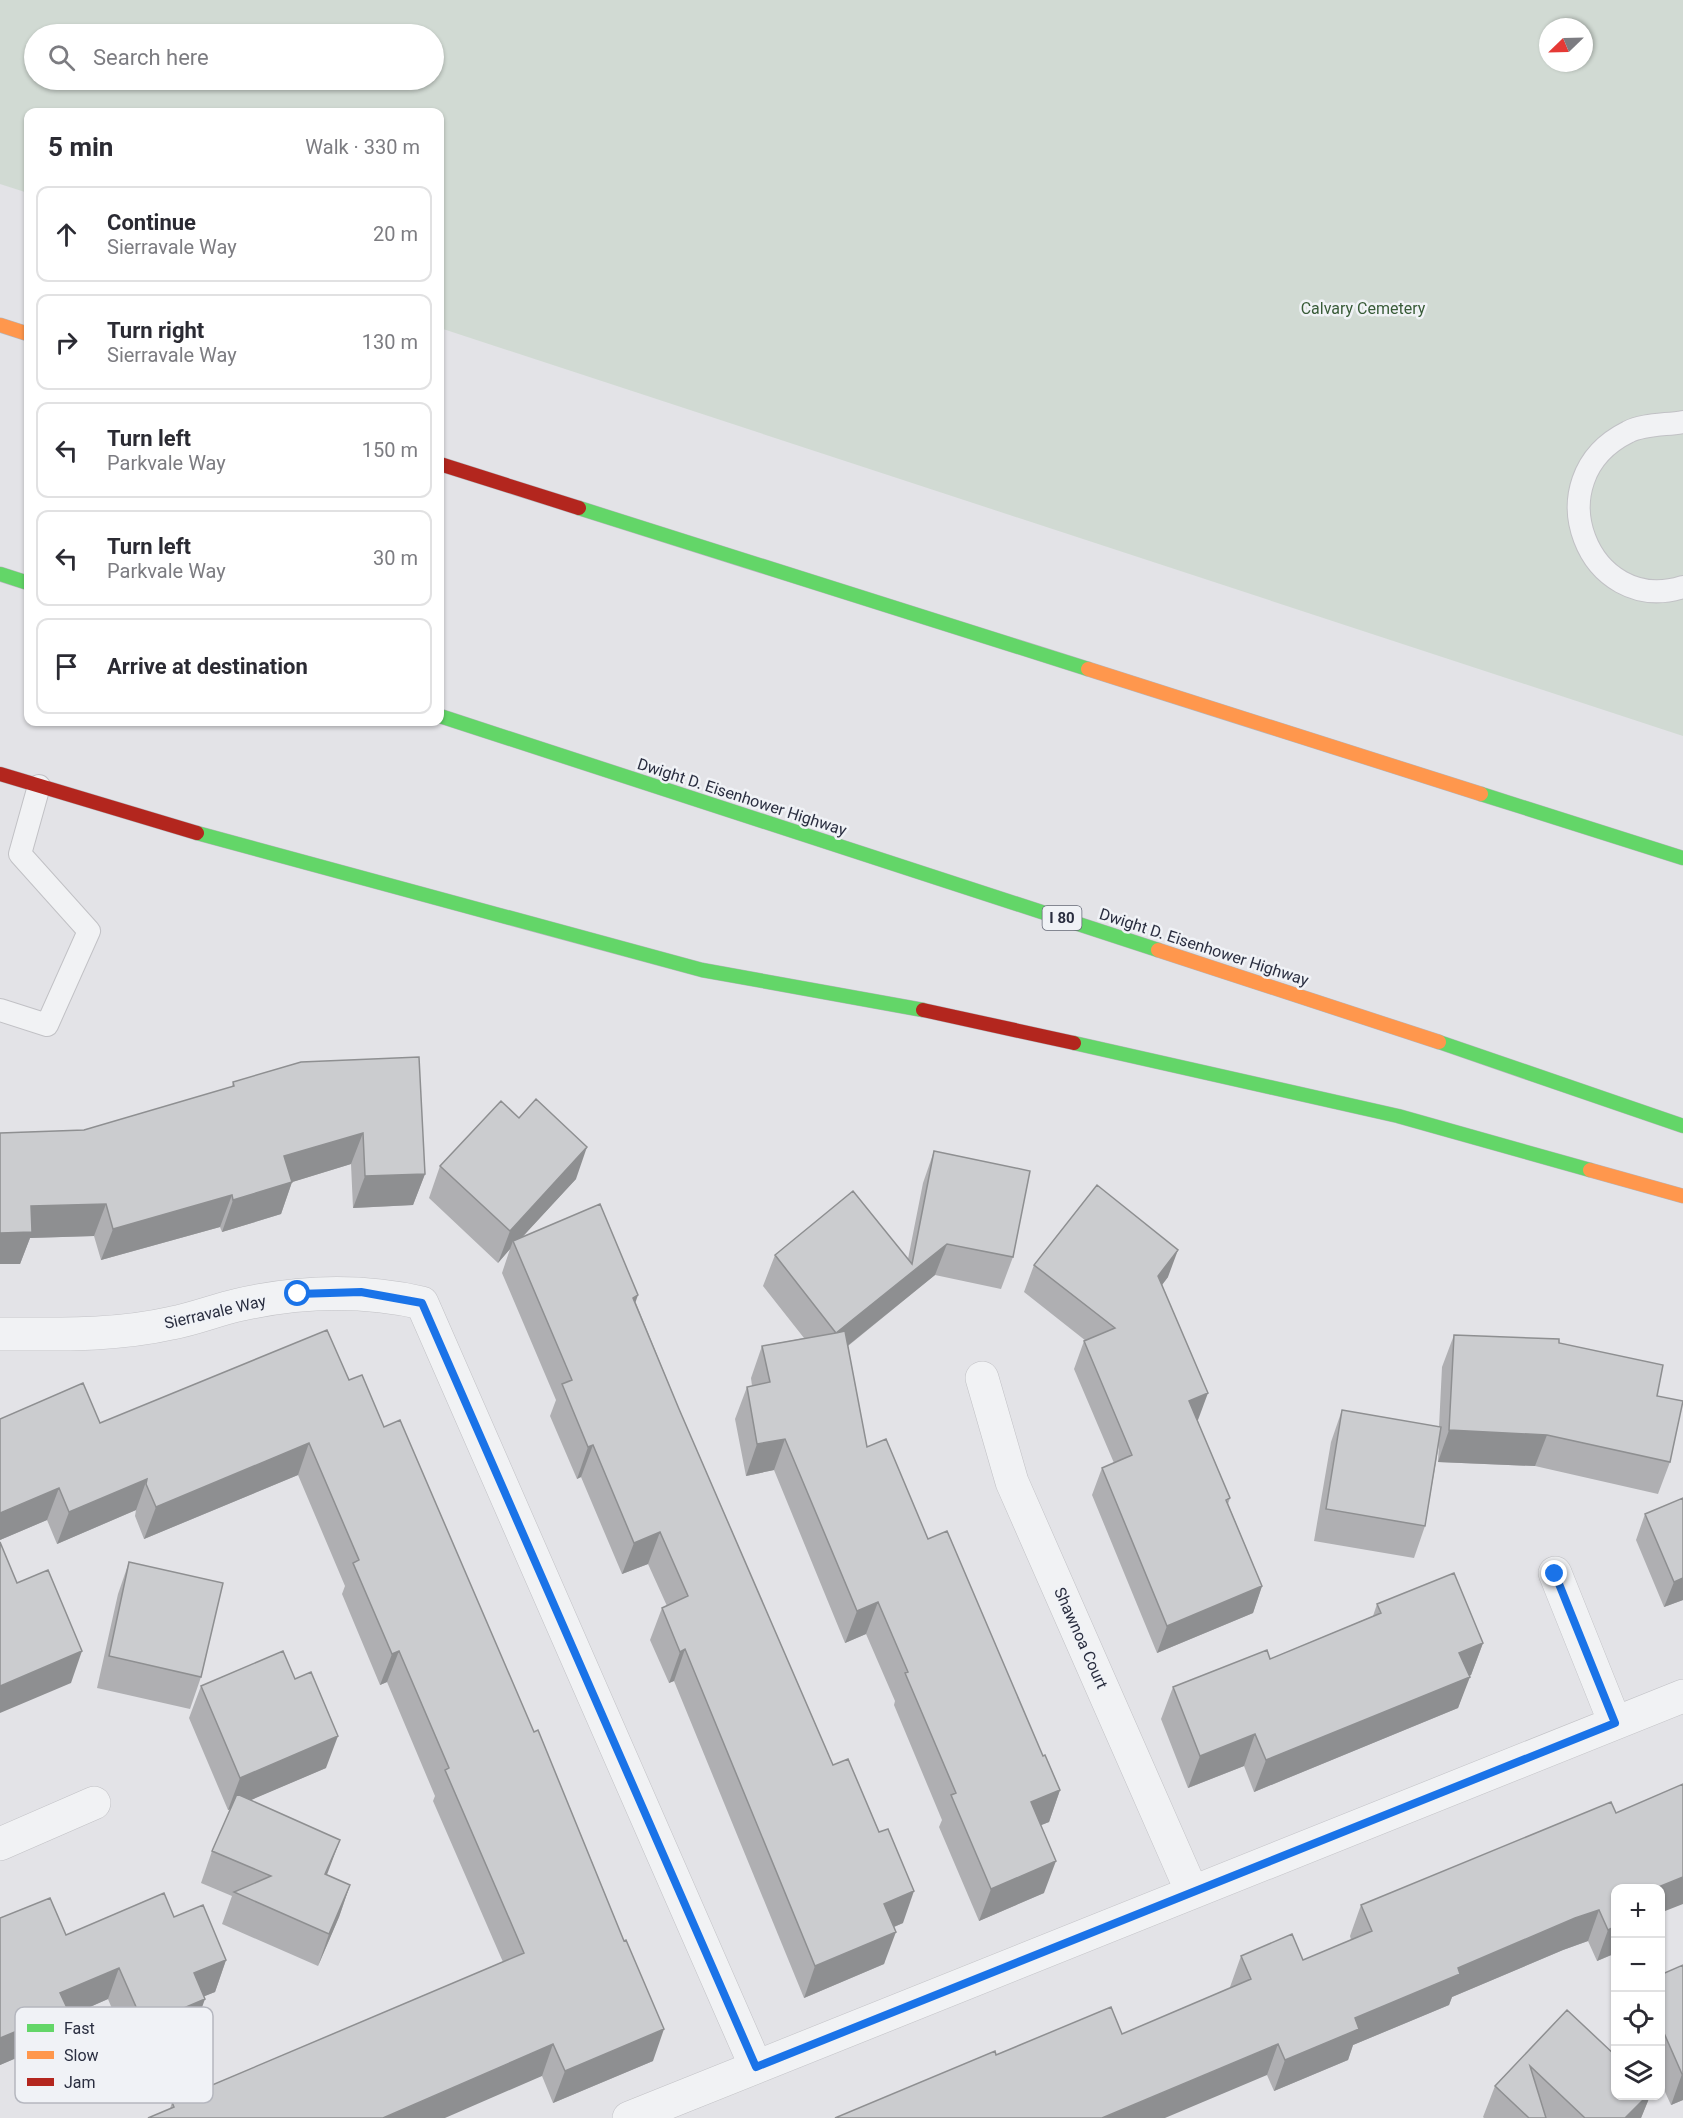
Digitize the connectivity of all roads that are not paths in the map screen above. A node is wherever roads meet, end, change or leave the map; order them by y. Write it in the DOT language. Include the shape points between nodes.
graph roads {
  1 [pos="0,325"];
  2 [pos="24,333"];
  3 [pos="1683,422"];
  4 [pos="444,465"];
  5 [pos="0,574"];
  6 [pos="24,583"];
  7 [pos="1683,587"];
  8 [pos="444,717"];
  9 [pos="0,774"];
  10 [pos="39,786"];
  11 [pos="1683,858"];
  12 [pos="0,1010"];
  13 [pos="1683,1126"];
  14 [pos="1683,1196"];
  15 [pos="0,1334"];
  16 [pos="982,1378"];
  17 [pos="1555,1574"];
  18 [pos="1683,1696"];
  19 [pos="1615,1723"];
  20 [pos="94,1803"];
  21 [pos="0,1844"];
  22 [pos="1192,1892"];
  23 [pos="756,2067"];
  24 [pos="629,2118"];
  1 -- 2 [label="highway"];
  3 -- 7 [label="lane" via="1631,430 1607,444 1590,464 1583,481 1578,517 1585,541 1598,563 1620,581 1645,590 1672,591"];
  4 -- 11 [label="highway"];
  5 -- 6 [label="highway"];
  8 -- 13 [label="highway, Dwight D. Eisenhower Highway / I 80" via="1366,1017"];
  9 -- 10 [label="highway"];
  10 -- 12 [label="lane" via="20,854 88,931 47,1025"];
  10 -- 14 [label="highway" via="188,831 702,970 936,1012 1398,1116"];
  15 -- 23 [label="street, Sierravale Way" via="108,1334 298,1294 361,1292 422,1303"];
  16 -- 22 [label="street, Shawnoa Court" via="1012,1482"];
  17 -- 19 [label="street"];
  18 -- 19 [label="street"];
  19 -- 22 [label="street"];
  20 -- 21 [label="street"];
  22 -- 23 [label="street"];
  23 -- 24 [label="street"];
}
